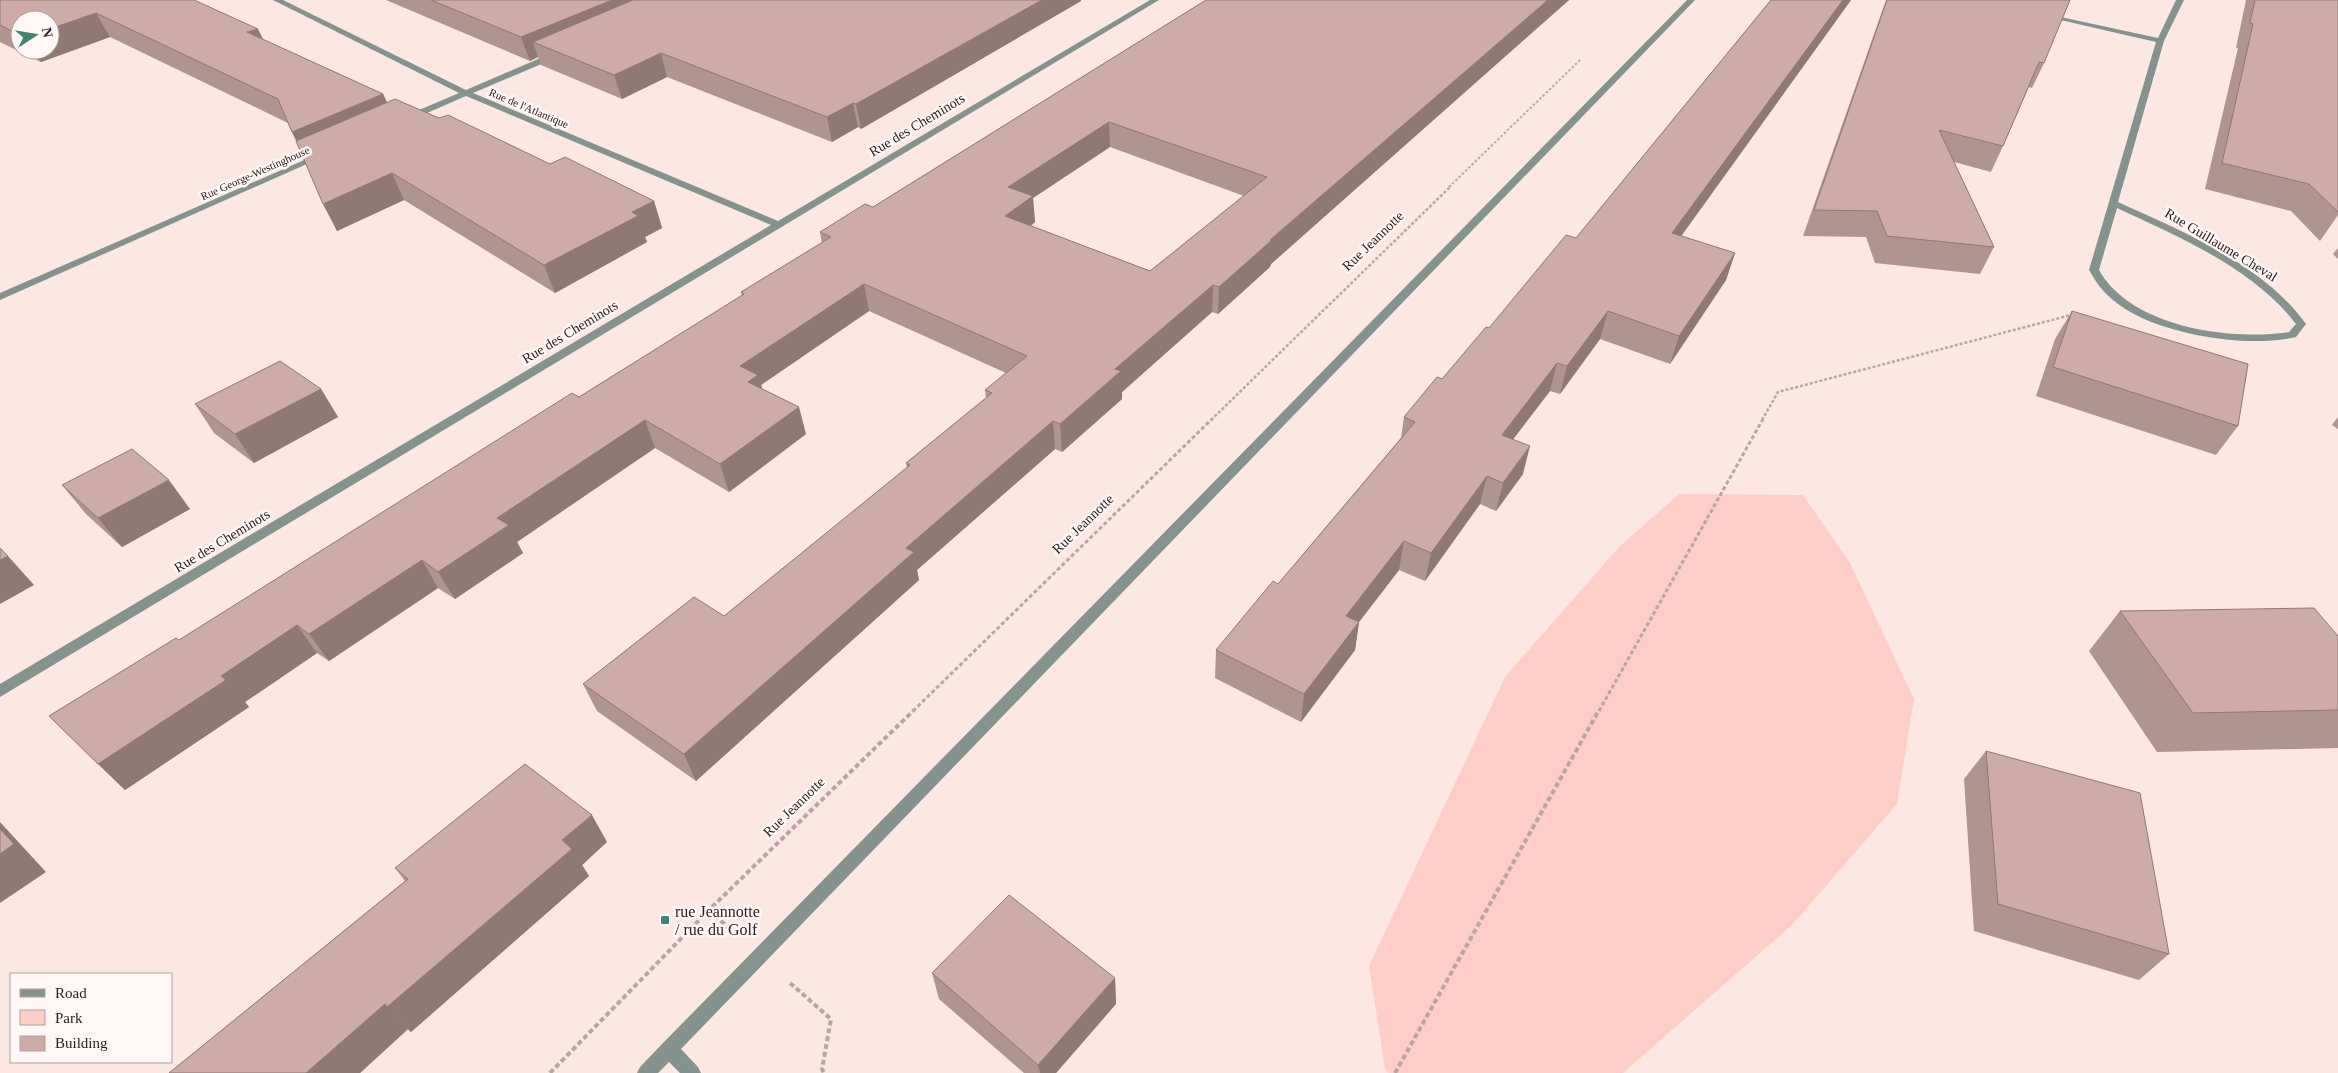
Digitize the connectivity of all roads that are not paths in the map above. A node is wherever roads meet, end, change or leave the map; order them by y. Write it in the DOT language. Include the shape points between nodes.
graph roads {
  1 [pos="277,0"];
  2 [pos="1155,0"];
  3 [pos="1691,0"];
  4 [pos="2180,0"];
  5 [pos="2034,13"];
  6 [pos="2160,41"];
  7 [pos="566,50"];
  8 [pos="465,93"];
  9 [pos="401,121"];
  10 [pos="328,153"];
  11 [pos="2114,202"];
  12 [pos="778,226"];
  13 [pos="0,297"];
  14 [pos="0,691"];
  15 [pos="669,1049"];
  16 [pos="646,1073"];
  17 [pos="692,1073"];
  1 -- 8 [label="street, Rue de l'Atlantique"];
  2 -- 12 [label="street, Rue des Cheminots"];
  3 -- 15 [label="street"];
  4 -- 6 [label="street, Rue Guillaume Cheval"];
  5 -- 6 [label="street"];
  6 -- 11 [label="street, Rue Guillaume Cheval"];
  7 -- 8 [label="street"];
  8 -- 9 [label="street"];
  8 -- 12 [label="street, Rue de l'Atlantique"];
  10 -- 13 [label="street, Rue George-Westinghouse"];
  11 -- 11 [label="street, Rue Guillaume Cheval" via="2094,270 2105,287 2122,302 2178,327 2229,337 2263,339 2292,334 2301,324 2276,294 2244,272"];
  12 -- 14 [label="street, Rue des Cheminots"];
  15 -- 16 [label="street"];
  15 -- 17 [label="street"];
}
